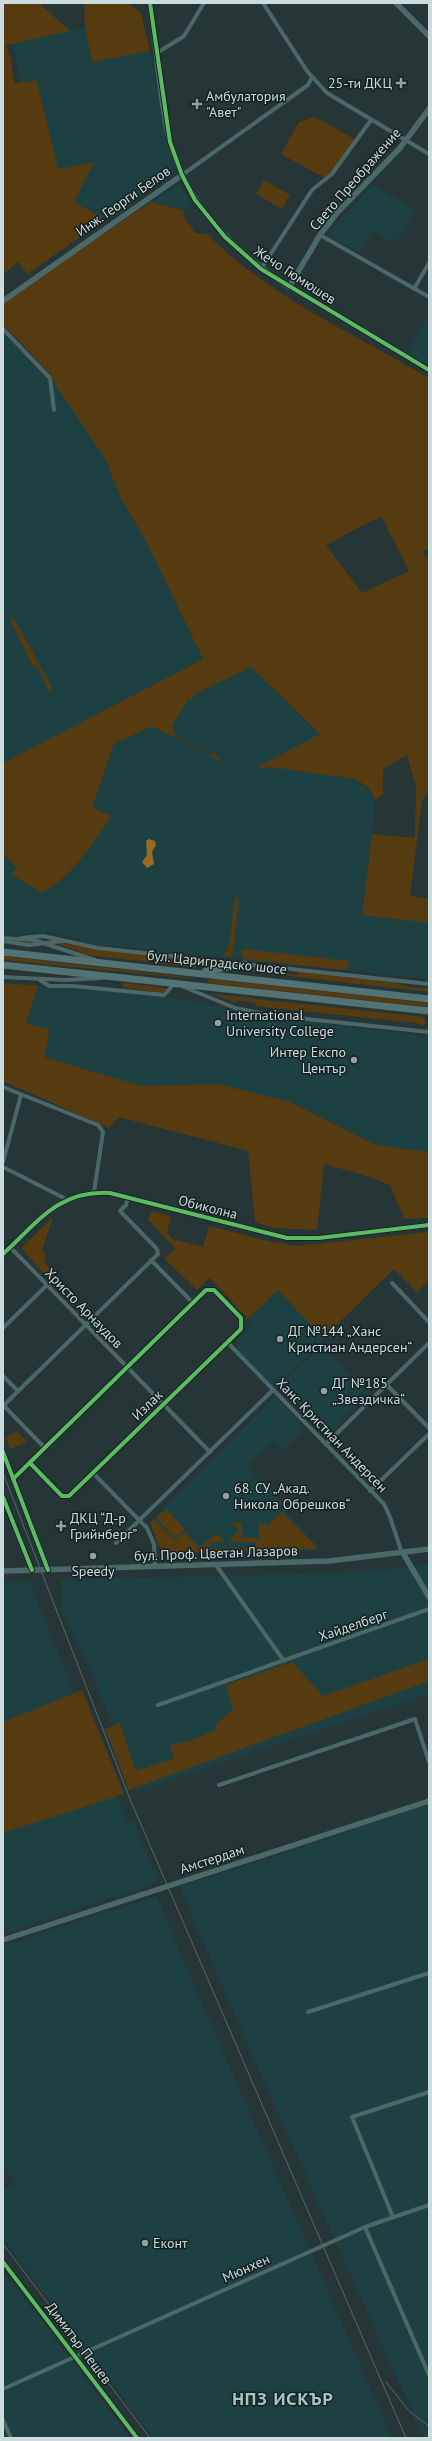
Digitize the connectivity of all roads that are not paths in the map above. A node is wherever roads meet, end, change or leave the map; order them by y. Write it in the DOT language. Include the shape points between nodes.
graph roads {
  1 [pos="150,3"];
  2 [pos="204,3"];
  3 [pos="263,3"];
  4 [pos="396,3"];
  5 [pos="429,36"];
  6 [pos="157,53"];
  7 [pos="312,77"];
  8 [pos="429,110"];
  9 [pos="371,120"];
  10 [pos="405,141"];
  11 [pos="429,154"];
  12 [pos="182,175"];
  13 [pos="320,235"];
  14 [pos="429,263"];
  15 [pos="261,269"];
  16 [pos="289,287"];
  17 [pos="414,289"];
  18 [pos="429,298"];
  19 [pos="3,301"];
  20 [pos="3,329"];
  21 [pos="429,370"];
  22 [pos="54,410"];
  23 [pos="3,938"];
  24 [pos="21,938"];
  25 [pos="3,941"];
  26 [pos="70,941"];
  27 [pos="45,942"];
  28 [pos="3,952"];
  29 [pos="105,963"];
  30 [pos="245,964"];
  31 [pos="3,965"];
  32 [pos="194,973"];
  33 [pos="110,976"];
  34 [pos="3,977"];
  35 [pos="40,980"];
  36 [pos="175,983"];
  37 [pos="429,984"];
  38 [pos="429,999"];
  39 [pos="429,1011"];
  40 [pos="429,1032"];
  41 [pos="3,1086"];
  42 [pos="21,1095"];
  43 [pos="3,1162"];
  44 [pos="3,1167"];
  45 [pos="94,1192"];
  46 [pos="128,1197"];
  47 [pos="66,1199"];
  48 [pos="429,1225"];
  49 [pos="10,1248"];
  50 [pos="3,1254"];
  51 [pos="151,1260"];
  52 [pos="392,1284"];
  53 [pos="47,1285"];
  54 [pos="193,1303"];
  55 [pos="429,1322"];
  56 [pos="86,1325"];
  57 [pos="3,1328"];
  58 [pos="227,1342"];
  59 [pos="429,1342"];
  60 [pos="127,1367"];
  61 [pos="3,1376"];
  62 [pos="386,1384"];
  63 [pos="273,1390"];
  64 [pos="18,1391"];
  65 [pos="164,1404"];
  66 [pos="429,1428"];
  67 [pos="429,1434"];
  68 [pos="326,1444"];
  69 [pos="45,1448"];
  70 [pos="3,1452"];
  71 [pos="210,1452"];
  72 [pos="30,1463"];
  73 [pos="93,1473"];
  74 [pos="13,1479"];
  75 [pos="370,1491"];
  76 [pos="3,1497"];
  77 [pos="140,1521"];
  78 [pos="116,1543"];
  79 [pos="429,1549"];
  80 [pos="403,1553"];
  81 [pos="216,1565"];
  82 [pos="156,1566"];
  83 [pos="32,1570"];
  84 [pos="48,1570"];
  85 [pos="3,1571"];
  86 [pos="429,1597"];
  87 [pos="429,1609"];
  88 [pos="284,1662"];
  89 [pos="158,1705"];
  90 [pos="429,1762"];
  91 [pos="219,1785"];
  92 [pos="429,1801"];
  93 [pos="3,1940"];
  94 [pos="429,1973"];
  95 [pos="308,2012"];
  96 [pos="429,2092"];
  97 [pos="429,2205"];
  98 [pos="393,2217"];
  99 [pos="365,2227"];
  100 [pos="3,2262"];
  101 [pos="74,2355"];
  102 [pos="429,2376"];
  103 [pos="3,2388"];
  104 [pos="3,2420"];
  105 [pos="11,2438"];
  106 [pos="137,2438"];
  1 -- 6 [label="street, Жечо Гюмюшев"];
  2 -- 6 [label="street" via="184,36"];
  3 -- 7 [label="street"];
  4 -- 5 [label="street"];
  6 -- 12 [label="street, Жечо Гюмюшев" via="170,142"];
  7 -- 9 [label="street" via="327,93"];
  7 -- 12 [label="street, Инж. Георги Белов" via="308,85"];
  8 -- 10 [label="street, Свето Преображение"];
  9 -- 10 [label="street"];
  9 -- 15 [label="street" via="332,174 312,190"];
  10 -- 11 [label="street"];
  10 -- 13 [label="street, Свето Преображение" via="337,213"];
  12 -- 15 [label="street, Жечо Гюмюшев" via="195,200 215,225 234,246"];
  12 -- 19 [label="street, Инж. Георги Белов"];
  13 -- 16 [label="street, Свето Преображение"];
  13 -- 17 [label="street"];
  14 -- 17 [label="street"];
  15 -- 16 [label="street, Жечо Гюмюшев"];
  16 -- 21 [label="street, Жечо Гюмюшев"];
  17 -- 18 [label="street"];
  20 -- 22 [label="street" via="50,378"];
  23 -- 24 [label="street"];
  24 -- 26 [label="street, бул. Цариградско шосе" via="42,936"];
  24 -- 27 [label="street"];
  25 -- 27 [label="street" via="29,945"];
  26 -- 27 [label="street, бул. Цариградско шосе"];
  26 -- 30 [label="street, бул. Цариградско шосе" via="98,948"];
  27 -- 29 [label="street"];
  28 -- 29 [label="highway, бул. Цариградско шосе"];
  29 -- 32 [label="highway, бул. Цариградско шосе"];
  30 -- 32 [label="highway"];
  30 -- 37 [label="street, бул. Цариградско шосе"];
  31 -- 33 [label="highway, бул. Цариградско шосе"];
  32 -- 38 [label="highway, бул. Цариградско шосе"];
  33 -- 35 [label="street" via="93,980"];
  33 -- 36 [label="highway, бул. Цариградско шосе"];
  34 -- 35 [label="street"];
  35 -- 36 [label="street" via="49,986 164,995"];
  36 -- 39 [label="highway, бул. Цариградско шосе"];
  36 -- 40 [label="street, бул. Цариградско шосе" via="235,1008 268,1015"];
  41 -- 42 [label="street"];
  42 -- 43 [label="street"];
  42 -- 45 [label="street" via="98,1125 103,1132"];
  44 -- 47 [label="street"];
  45 -- 46 [label="street, Обиколна"];
  45 -- 47 [label="street, Обиколна"];
  46 -- 48 [label="street, Обиколна" via="287,1238 319,1238"];
  46 -- 51 [label="street" via="126,1205 120,1211 157,1249 158,1254"];
  47 -- 49 [label="street, Обиколна" via="45,1213"];
  49 -- 50 [label="street, Обиколна"];
  49 -- 53 [label="street, Христо Арнаудов"];
  51 -- 54 [label="street"];
  51 -- 56 [label="street"];
  52 -- 55 [label="street"];
  53 -- 56 [label="street, Христо Арнаудов"];
  53 -- 57 [label="street"];
  54 -- 58 [label="street, Излак" via="206,1290 214,1290 241,1318 241,1329"];
  54 -- 60 [label="street"];
  56 -- 60 [label="street, Христо Арнаудов"];
  56 -- 64 [label="street"];
  58 -- 63 [label="street, Ханс Кристиан Андерсен"];
  58 -- 65 [label="street, Излак"];
  59 -- 62 [label="street"];
  60 -- 65 [label="street, Христо Арнаудов"];
  60 -- 69 [label="street"];
  61 -- 64 [label="street"];
  62 -- 66 [label="street"];
  62 -- 68 [label="street"];
  63 -- 68 [label="street, Ханс Кристиан Андерсен"];
  63 -- 71 [label="street"];
  64 -- 69 [label="street" via="6,1403 5,1408"];
  65 -- 71 [label="street, Христо Арнаудов"];
  65 -- 73 [label="street, Излак"];
  67 -- 75 [label="street"];
  68 -- 75 [label="street, Ханс Кристиан Андерсен"];
  69 -- 72 [label="street"];
  70 -- 74 [label="street"];
  71 -- 77 [label="street"];
  72 -- 73 [label="street, Излак" via="62,1496 69,1496"];
  72 -- 74 [label="street"];
  73 -- 77 [label="street"];
  74 -- 84 [label="street"];
  75 -- 80 [label="street, Ханс Кристиан Андерсен" via="384,1504"];
  76 -- 83 [label="street"];
  77 -- 78 [label="street"];
  77 -- 82 [label="street" via="152,1536"];
  79 -- 80 [label="street, бул. Проф. Цветан Лазаров"];
  80 -- 81 [label="street, бул. Проф. Цветан Лазаров" via="329,1561"];
  80 -- 86 [label="street"];
  81 -- 82 [label="street, бул. Проф. Цветан Лазаров"];
  81 -- 88 [label="street"];
  82 -- 84 [label="street, бул. Проф. Цветан Лазаров"];
  83 -- 84 [label="street, бул. Проф. Цветан Лазаров"];
  83 -- 85 [label="street, бул. Проф. Цветан Лазаров"];
  87 -- 88 [label="street, Хайделберг"];
  88 -- 89 [label="street, Хайделберг"];
  90 -- 91 [label="street" via="415,1719"];
  92 -- 93 [label="street, Амстердам"];
  94 -- 95 [label="street"];
  96 -- 98 [label="street" via="352,2117"];
  97 -- 98 [label="street, Мюнхен"];
  98 -- 99 [label="street, Мюнхен"];
  99 -- 101 [label="street, Мюнхен"];
  99 -- 102 [label="street"];
  100 -- 101 [label="street, Димитър Пешев"];
  101 -- 103 [label="street, Мюнхен"];
  101 -- 106 [label="street, Димитър Пешев"];
  104 -- 105 [label="street"];
}
